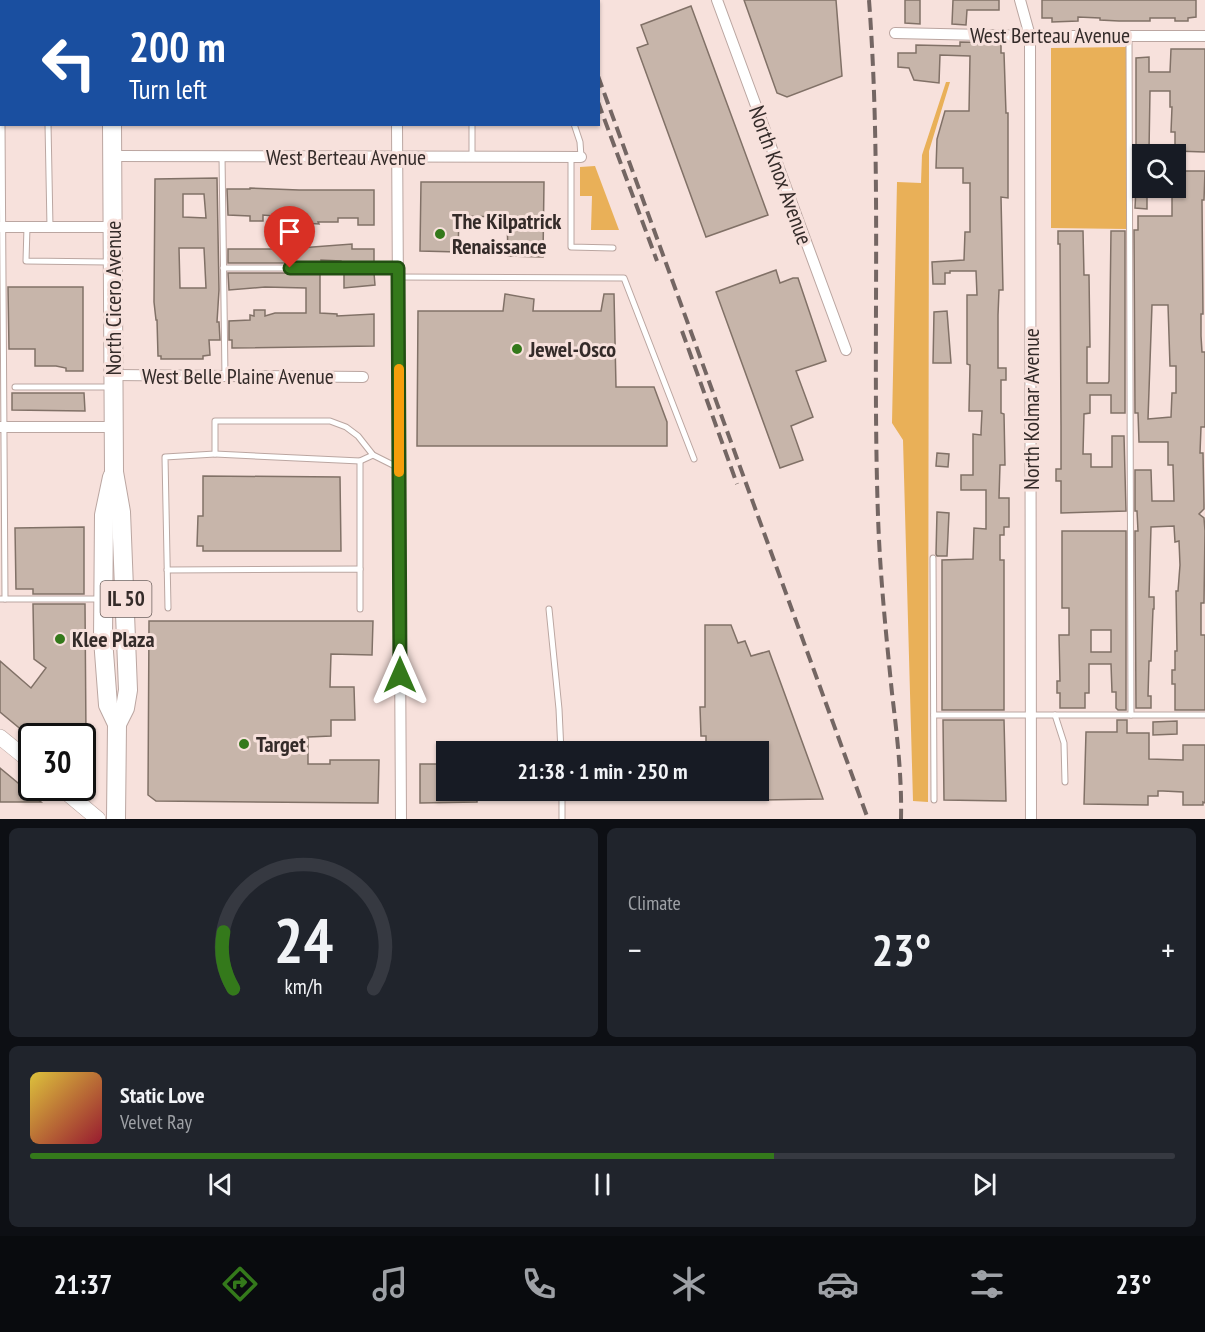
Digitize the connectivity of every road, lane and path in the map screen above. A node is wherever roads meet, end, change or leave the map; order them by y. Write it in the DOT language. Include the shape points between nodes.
graph roads {
  1 [pos="717,0"];
  2 [pos="1020,0"];
  3 [pos="895,33"];
  4 [pos="1030,36"];
  5 [pos="1129,36"];
  6 [pos="1205,36"];
  7 [pos="1,126"];
  8 [pos="48,126"];
  9 [pos="112,126"];
  10 [pos="398,126"];
  11 [pos="472,126"];
  12 [pos="575,126"];
  13 [pos="112,156"];
  14 [pos="222,156"];
  15 [pos="398,157"];
  16 [pos="472,157"];
  17 [pos="576,157"];
  18 [pos="1,227"];
  19 [pos="27,227"];
  20 [pos="50,227"];
  21 [pos="112,227"];
  22 [pos="613,248"];
  23 [pos="113,262"];
  24 [pos="223,268"];
  25 [pos="398,272"];
  26 [pos="1,327"];
  27 [pos="846,350"];
  28 [pos="225,376"];
  29 [pos="363,377"];
  30 [pos="114,381"];
  31 [pos="15,387"];
  32 [pos="2,427"];
  33 [pos="114,427"];
  34 [pos="215,454"];
  35 [pos="373,455"];
  36 [pos="694,459"];
  37 [pos="360,461"];
  38 [pos="399,468"];
  39 [pos="114,472"];
  40 [pos="933,558"];
  41 [pos="360,569"];
  42 [pos="167,570"];
  43 [pos="2,599"];
  44 [pos="103,599"];
  45 [pos="168,608"];
  46 [pos="360,609"];
  47 [pos="549,609"];
  48 [pos="934,715"];
  49 [pos="1031,715"];
  50 [pos="1055,715"];
  51 [pos="1131,715"];
  52 [pos="1205,715"];
  53 [pos="117,724"];
  54 [pos="0,737"];
  55 [pos="560,741"];
  56 [pos="18,752"];
  57 [pos="1065,782"];
  58 [pos="934,800"];
  59 [pos="77,801"];
  60 [pos="562,801"];
  61 [pos="98,819"];
  62 [pos="116,819"];
  63 [pos="400,819"];
  64 [pos="562,819"];
  65 [pos="1031,819"];
  1 -- 27 [label="street, North Knox Avenue"];
  2 -- 4 [label="street, North Kolmar Avenue"];
  3 -- 4 [label="street, West Berteau Avenue"];
  4 -- 5 [label="street, West Berteau Avenue"];
  4 -- 49 [label="street, North Kolmar Avenue"];
  5 -- 6 [label="street, West Berteau Avenue"];
  5 -- 51 [label="lane"];
  7 -- 18 [label="lane"];
  8 -- 20 [label="lane"];
  9 -- 13 [label="main road, North Cicero Avenue / IL 50"];
  10 -- 15 [label="street"];
  11 -- 16 [label="lane"];
  12 -- 17 [label="lane" via="580,142"];
  13 -- 14 [label="street, West Berteau Avenue"];
  13 -- 21 [label="main road, North Cicero Avenue / IL 50"];
  14 -- 15 [label="street, West Berteau Avenue"];
  14 -- 24 [label="lane"];
  15 -- 16 [label="street, West Berteau Avenue"];
  15 -- 25 [label="street"];
  16 -- 17 [label="street, West Berteau Avenue"];
  17 -- 22 [label="lane" via="571,248"];
  18 -- 19 [label="street"];
  18 -- 26 [label="lane"];
  19 -- 20 [label="street"];
  19 -- 23 [label="lane" via="27,261"];
  20 -- 21 [label="street"];
  21 -- 23 [label="main road, North Cicero Avenue / IL 50"];
  23 -- 30 [label="main road, North Cicero Avenue / IL 50"];
  24 -- 25 [label="lane"];
  24 -- 28 [label="lane"];
  25 -- 36 [label="lane" via="624,278"];
  25 -- 38 [label="street"];
  26 -- 32 [label="lane"];
  28 -- 29 [label="street, West Belle Plaine Avenue"];
  28 -- 30 [label="street, West Belle Plaine Avenue"];
  30 -- 31 [label="lane"];
  30 -- 33 [label="main road, North Cicero Avenue / IL 50"];
  32 -- 33 [label="street"];
  32 -- 43 [label="lane"];
  33 -- 39 [label="main road, North Cicero Avenue / IL 50"];
  34 -- 35 [label="lane" via="215,421 330,422 358,436"];
  34 -- 37 [label="lane"];
  34 -- 42 [label="lane" via="165,457"];
  35 -- 37 [label="lane"];
  35 -- 38 [label="lane"];
  37 -- 41 [label="lane"];
  38 -- 63 [label="street"];
  39 -- 44 [label="main road, North Cicero Avenue" via="104,515"];
  39 -- 53 [label="main road, North Cicero Avenue / IL 50" via="122,512 128,690"];
  40 -- 48 [label="lane"];
  41 -- 42 [label="lane"];
  41 -- 46 [label="lane"];
  42 -- 45 [label="lane"];
  43 -- 44 [label="lane"];
  44 -- 53 [label="main road, North Cicero Avenue" via="108,705"];
  47 -- 55 [label="lane"];
  48 -- 49 [label="lane"];
  48 -- 58 [label="lane"];
  49 -- 50 [label="lane"];
  49 -- 65 [label="street, North Kolmar Avenue"];
  50 -- 51 [label="lane"];
  50 -- 57 [label="lane" via="1064,743"];
  51 -- 52 [label="lane"];
  53 -- 62 [label="main road, North Cicero Avenue / IL 50"];
  54 -- 56 [label="main road"];
  59 -- 61 [label="main road"];
  60 -- 64 [label="lane"];
}
